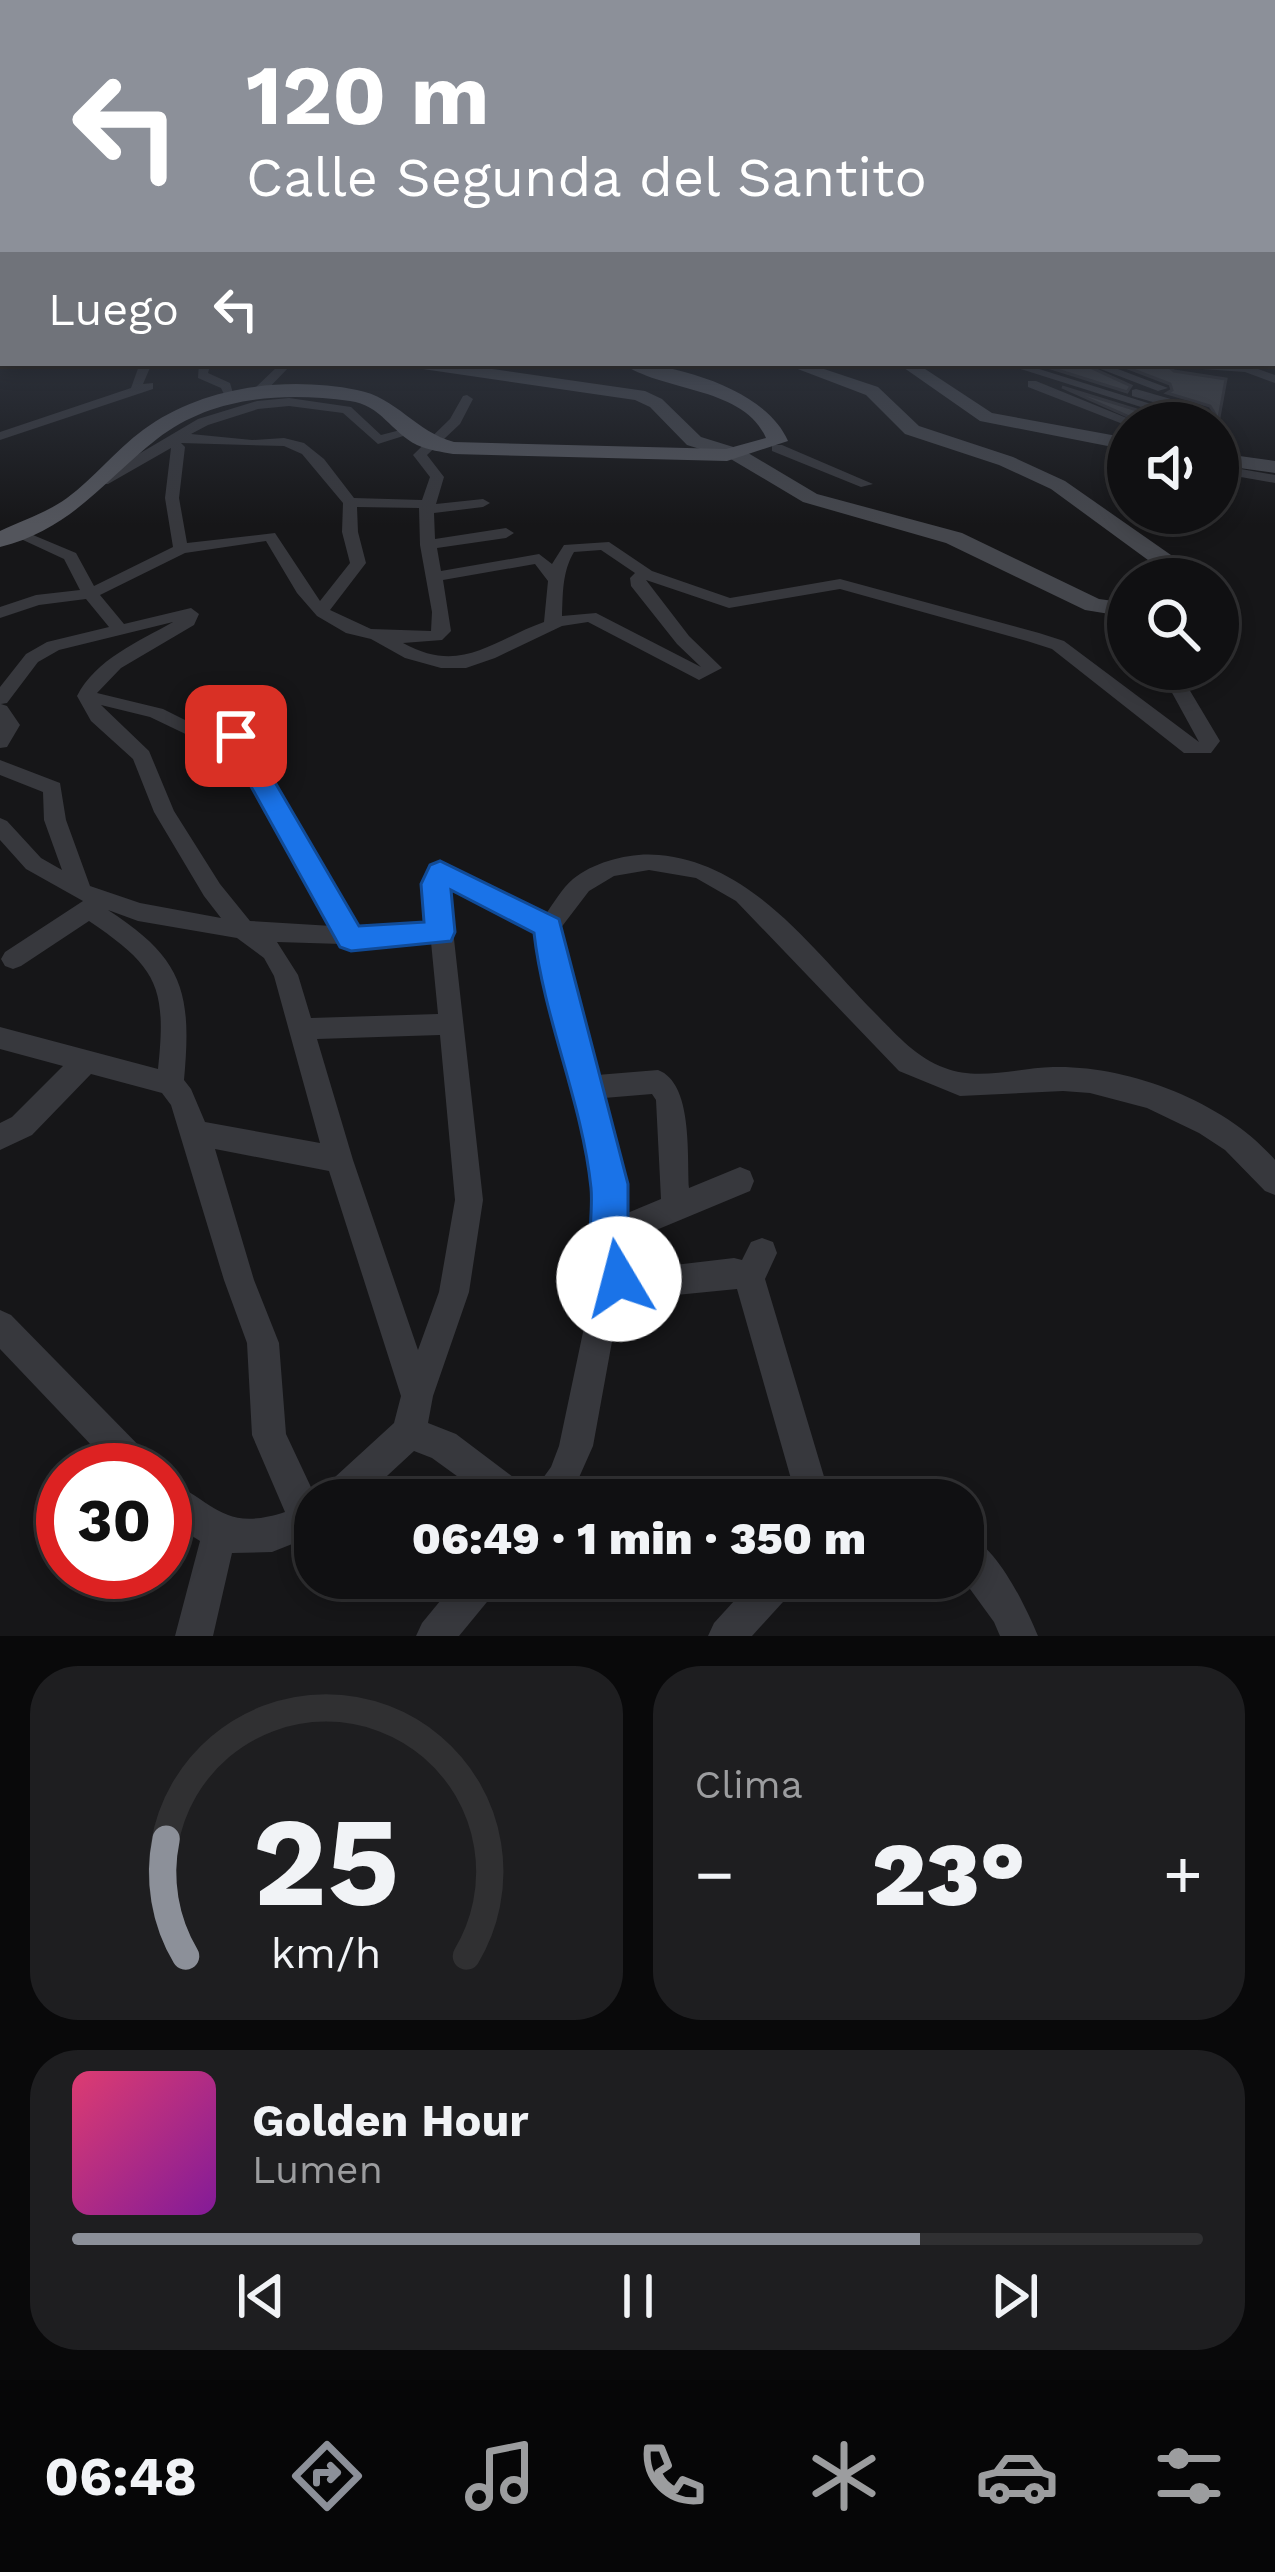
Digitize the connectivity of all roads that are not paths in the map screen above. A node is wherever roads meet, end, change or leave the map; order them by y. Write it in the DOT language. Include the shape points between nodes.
graph roads {
  1 [pos="144,372"];
  2 [pos="202,372"];
  3 [pos="278,372"];
  4 [pos="481,372"];
  5 [pos="656,372"];
  6 [pos="817,372"];
  7 [pos="919,372"];
  8 [pos="1057,372"];
  9 [pos="1139,372"];
  10 [pos="1066,374"];
  11 [pos="1147,374"];
  12 [pos="1032,384"];
  13 [pos="259,391"];
  14 [pos="231,397"];
  15 [pos="467,400"];
  16 [pos="1107,402"];
  17 [pos="1124,402"];
  18 [pos="1143,402"];
  19 [pos="1198,402"];
  20 [pos="0,436"];
  21 [pos="420,437"];
  22 [pos="776,438"];
  23 [pos="176,440"];
  24 [pos="1107,440"];
  25 [pos="700,445"];
  26 [pos="597,455"];
  27 [pos="671,455"];
  28 [pos="741,458"];
  29 [pos="1239,462"];
  30 [pos="1275,467"];
  31 [pos="1239,473"];
  32 [pos="1275,479"];
  33 [pos="104,481"];
  34 [pos="866,484"];
  35 [pos="350,502"];
  36 [pos="483,503"];
  37 [pos="425,507"];
  38 [pos="506,533"];
  39 [pos="8,536"];
  40 [pos="428,545"];
  41 [pos="181,549"];
  42 [pos="1159,558"];
  43 [pos="646,574"];
  44 [pos="437,576"];
  45 [pos="555,579"];
  46 [pos="90,594"];
  47 [pos="1107,607"];
  48 [pos="321,611"];
  49 [pos="0,613"];
  50 [pos="552,626"];
  51 [pos="122,632"];
  52 [pos="374,634"];
  53 [pos="1107,681"];
  54 [pos="1121,690"];
  55 [pos="1180,690"];
  56 [pos="86,696"];
  57 [pos="0,699"];
  58 [pos="0,710"];
  59 [pos="0,742"];
  60 [pos="0,767"];
  61 [pos="0,826"];
  62 [pos="90,900"];
  63 [pos="548,927"];
  64 [pos="440,932"];
  65 [pos="247,934"];
  66 [pos="351,939"];
  67 [pos="13,958"];
  68 [pos="451,1024"];
  69 [pos="303,1029"];
  70 [pos="0,1038"];
  71 [pos="86,1061"];
  72 [pos="170,1084"];
  73 [pos="588,1087"];
  74 [pos="196,1133"];
  75 [pos="0,1137"];
  76 [pos="339,1160"];
  77 [pos="740,1181"];
  78 [pos="1275,1181"];
  79 [pos="676,1208"];
  80 [pos="612,1234"];
  81 [pos="607,1275"];
  82 [pos="6,1338"];
  83 [pos="417,1396"];
  84 [pos="409,1432"];
  85 [pos="112,1443"];
  86 [pos="297,1479"];
  87 [pos="356,1479"];
  88 [pos="490,1479"];
  89 [pos="563,1479"];
  90 [pos="809,1479"];
  91 [pos="192,1516"];
  92 [pos="294,1522"];
  93 [pos="219,1534"];
  94 [pos="984,1578"];
  95 [pos="466,1599"];
  96 [pos="761,1599"];
  97 [pos="194,1636"];
  98 [pos="435,1636"];
  99 [pos="727,1636"];
  100 [pos="1018,1636"];
  1 -- 20 [label="street" via="142,387"];
  2 -- 14 [label="street"];
  3 -- 13 [label="street"];
  4 -- 25 [label="main road" via="639,395"];
  5 -- 22 [label="main road" via="754,409"];
  6 -- 42 [label="main road" via="872,391 912,430 1058,485"];
  7 -- 24 [label="main road" via="986,417"];
  8 -- 10 [label="street"];
  9 -- 11 [label="street"];
  10 -- 17 [label="street"];
  11 -- 18 [label="street"];
  11 -- 19 [label="street"];
  12 -- 16 [label="street"];
  13 -- 14 [label="main road"];
  13 -- 21 [label="main road" via="355,395 382,404"];
  14 -- 33 [label="main road" via="154,432"];
  15 -- 21 [label="street" via="455,421"];
  21 -- 23 [label="street" via="378,440 347,410 278,402 224,413"];
  21 -- 26 [label="main road" via="472,450"];
  21 -- 37 [label="street" via="420,458 437,477"];
  22 -- 25 [label="main road"];
  22 -- 28 [label="main road"];
  22 -- 34 [label="street"];
  23 -- 33 [label="street"];
  23 -- 35 [label="street" via="293,443"];
  23 -- 41 [label="street" via="173,526"];
  25 -- 27 [label="main road"];
  25 -- 28 [label="main road"];
  26 -- 27 [label="main road"];
  26 -- 28 [label="main road"];
  27 -- 28 [label="main road"];
  28 -- 47 [label="main road" via="810,498 966,542"];
  29 -- 30 [label="main road"];
  31 -- 32 [label="street"];
  33 -- 39 [label="main road"];
  35 -- 37 [label="street"];
  35 -- 48 [label="street" via="358,563"];
  36 -- 37 [label="street"];
  37 -- 40 [label="street"];
  38 -- 40 [label="street"];
  39 -- 46 [label="street" via="70,556"];
  40 -- 44 [label="street"];
  41 -- 46 [label="street"];
  41 -- 48 [label="street" via="270,536"];
  43 -- 45 [label="street" via="591,544 564,553"];
  43 -- 50 [label="street" via="637,583 710,672 687,672 590,617"];
  43 -- 53 [label="street" via="729,603 795,588 857,587 1046,641"];
  44 -- 45 [label="street" via="539,559"];
  44 -- 52 [label="street" via="442,631 426,638"];
  45 -- 50 [label="street"];
  46 -- 49 [label="street"];
  46 -- 51 [label="street"];
  48 -- 52 [label="street"];
  50 -- 52 [label="street" via="454,667"];
  51 -- 56 [label="street" via="191,613 102,673"];
  51 -- 57 [label="street" via="41,652"];
  54 -- 55 [label="street" via="1172,735 1204,748 1210,741"];
  56 -- 65 [label="street" via="142,756 164,812"];
  56 -- 66 [label="street" via="156,712 198,734 232,731"];
  58 -- 59 [label="street" via="10,725"];
  60 -- 62 [label="street" via="53,788 55,820"];
  61 -- 62 [label="street" via="41,868"];
  62 -- 65 [label="street"];
  62 -- 67 [label="street"];
  62 -- 72 [label="street" via="146,950 171,991"];
  63 -- 64 [label="street" via="429,866"];
  63 -- 73 [label="street"];
  63 -- 78 [label="street" via="580,885 609,869 683,865 744,896 908,1063 962,1084 1071,1079 1157,1100 1232,1137"];
  64 -- 66 [label="street"];
  64 -- 68 [label="street"];
  65 -- 66 [label="street"];
  65 -- 69 [label="street" via="272,951"];
  68 -- 69 [label="street"];
  68 -- 83 [label="street" via="469,1200 454,1292"];
  69 -- 76 [label="street"];
  70 -- 71 [label="street"];
  71 -- 72 [label="street"];
  71 -- 75 [label="street" via="22,1126"];
  72 -- 74 [label="street"];
  73 -- 79 [label="street" via="664,1087"];
  73 -- 80 [label="street"];
  74 -- 76 [label="street"];
  74 -- 86 [label="street" via="263,1343 268,1435"];
  76 -- 83 [label="street"];
  77 -- 79 [label="street"];
  79 -- 80 [label="street"];
  80 -- 81 [label="street"];
  81 -- 89 [label="street"];
  81 -- 90 [label="street" via="619,1279 630,1270 666,1281 756,1265"];
  82 -- 85 [label="street"];
  83 -- 84 [label="street"];
  84 -- 87 [label="street"];
  84 -- 88 [label="street"];
  91 -- 93 [label="street"];
  92 -- 93 [label="street" via="248,1540"];
  93 -- 97 [label="street"];
  94 -- 100 [label="street"];
  95 -- 98 [label="street"];
  96 -- 99 [label="street"];
}
